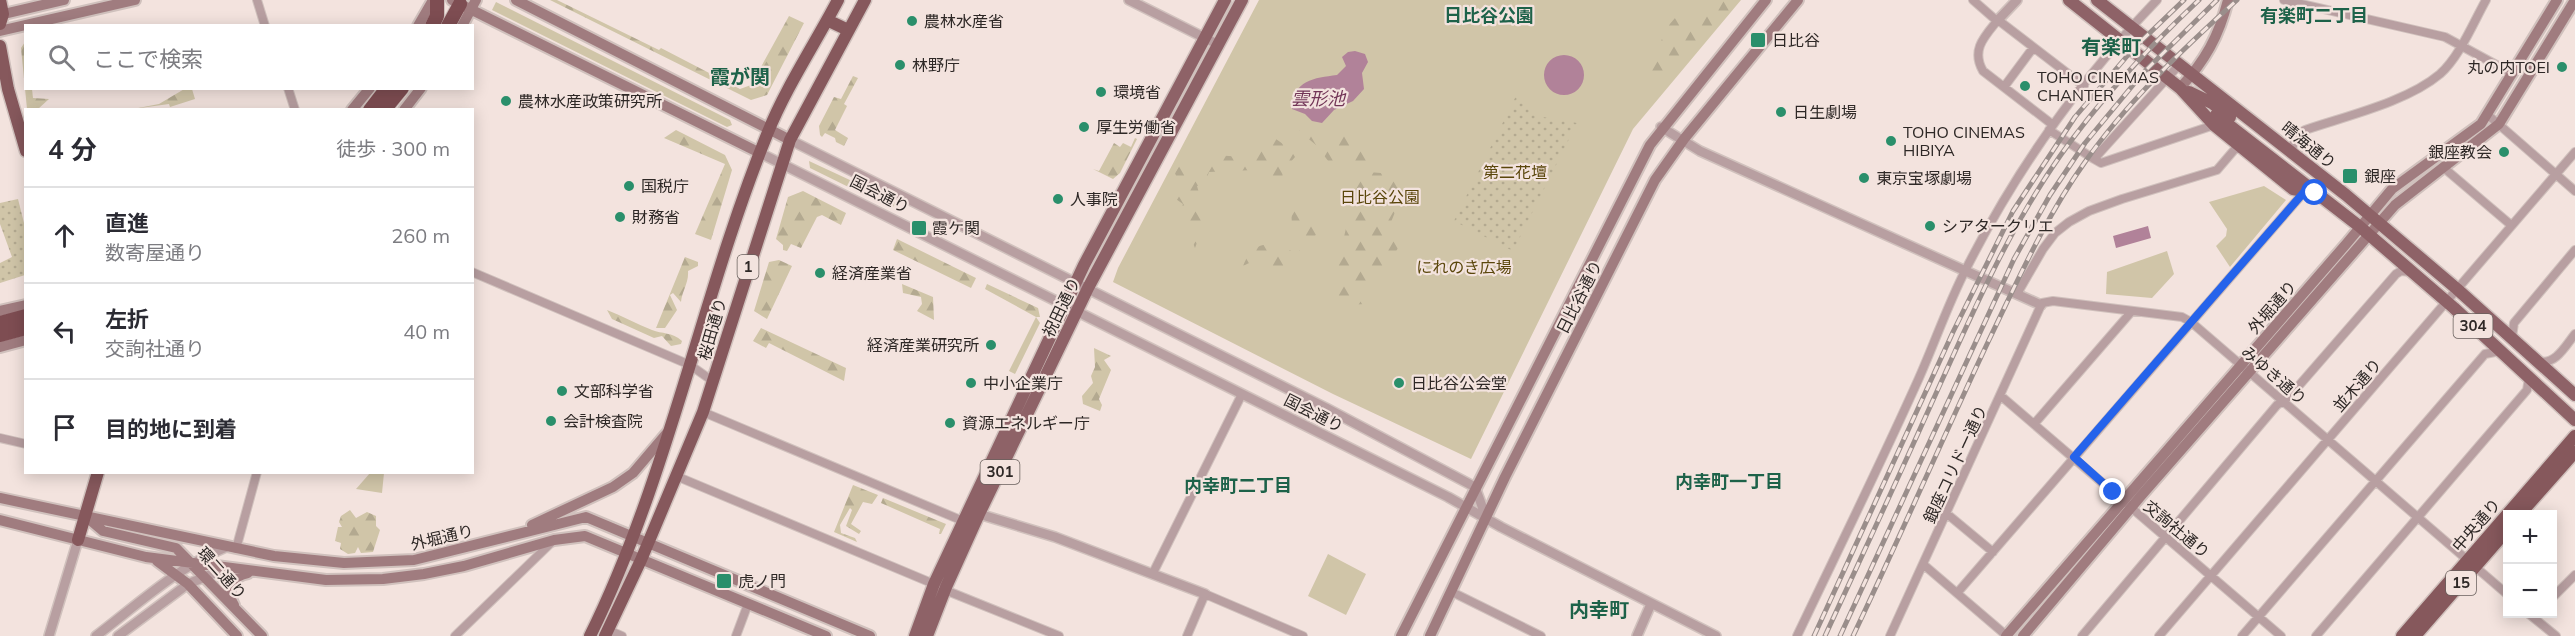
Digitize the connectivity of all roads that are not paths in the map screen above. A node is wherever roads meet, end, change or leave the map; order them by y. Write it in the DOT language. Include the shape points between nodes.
graph roads {
  1 [pos="0,0"];
  2 [pos="64,0"];
  3 [pos="135,0"];
  4 [pos="257,0"];
  5 [pos="435,0"];
  6 [pos="446,0"];
  7 [pos="516,0"];
  8 [pos="838,0"];
  9 [pos="865,0"];
  10 [pos="1129,0"];
  11 [pos="1225,0"];
  12 [pos="1242,0"];
  13 [pos="1766,0"];
  14 [pos="1798,0"];
  15 [pos="1973,0"];
  16 [pos="2017,0"];
  17 [pos="2069,0"];
  18 [pos="2097,0"];
  19 [pos="2157,0"];
  20 [pos="2228,0"];
  21 [pos="2284,0"];
  22 [pos="2486,0"];
  23 [pos="2557,0"];
  24 [pos="2574,0"];
  25 [pos="464,2"];
  26 [pos="1,18"];
  27 [pos="827,20"];
  28 [pos="1997,21"];
  29 [pos="439,22"];
  30 [pos="30,24"];
  31 [pos="264,24"];
  32 [pos="419,24"];
  33 [pos="462,24"];
  34 [pos="24,25"];
  35 [pos="2131,27"];
  36 [pos="848,30"];
  37 [pos="0,31"];
  38 [pos="1204,39"];
  39 [pos="2121,41"];
  40 [pos="1219,45"];
  41 [pos="2461,45"];
  42 [pos="0,46"];
  43 [pos="2033,48"];
  44 [pos="2179,64"];
  45 [pos="2513,74"];
  46 [pos="2192,75"];
  47 [pos="2167,77"];
  48 [pos="2084,86"];
  49 [pos="2004,87"];
  50 [pos="2180,88"];
  51 [pos="289,90"];
  52 [pos="368,90"];
  53 [pos="385,90"];
  54 [pos="400,90"];
  55 [pos="419,90"];
  56 [pos="294,108"];
  57 [pos="354,108"];
  58 [pos="372,108"];
  59 [pos="386,108"];
  60 [pos="406,108"];
  61 [pos="2488,115"];
  62 [pos="2215,120"];
  63 [pos="2499,124"];
  64 [pos="2051,127"];
  65 [pos="1661,128"];
  66 [pos="769,129"];
  67 [pos="790,140"];
  68 [pos="1683,141"];
  69 [pos="24,145"];
  70 [pos="2242,148"];
  71 [pos="2292,151"];
  72 [pos="2575,152"];
  73 [pos="760,153"];
  74 [pos="2096,159"];
  75 [pos="782,162"];
  76 [pos="2444,168"];
  77 [pos="2556,174"];
  78 [pos="2575,191"];
  79 [pos="2310,192"];
  80 [pos="2374,219"];
  81 [pos="2511,225"];
  82 [pos="2359,226"];
  83 [pos="2369,235"];
  84 [pos="2575,250"];
  85 [pos="1965,271"];
  86 [pos="2412,272"];
  87 [pos="474,273"];
  88 [pos="1076,282"];
  89 [pos="1088,288"];
  90 [pos="2457,289"];
  91 [pos="2016,294"];
  92 [pos="2447,302"];
  93 [pos="1066,303"];
  94 [pos="2042,304"];
  95 [pos="24,305"];
  96 [pos="1078,309"];
  97 [pos="0,311"];
  98 [pos="2132,311"];
  99 [pos="24,317"];
  100 [pos="2192,322"];
  101 [pos="0,323"];
  102 [pos="24,329"];
  103 [pos="2575,334"];
  104 [pos="0,335"];
  105 [pos="2512,337"];
  106 [pos="24,341"];
  107 [pos="0,347"];
  108 [pos="2501,351"];
  109 [pos="2537,361"];
  110 [pos="690,365"];
  111 [pos="2246,368"];
  112 [pos="2528,376"];
  113 [pos="714,382"];
  114 [pos="1242,393"];
  115 [pos="2001,396"];
  116 [pos="2575,396"];
  117 [pos="2283,401"];
  118 [pos="704,412"];
  119 [pos="2575,420"];
  120 [pos="2035,423"];
  121 [pos="671,428"];
  122 [pos="2575,436"];
  123 [pos="0,438"];
  124 [pos="2327,439"];
  125 [pos="24,444"];
  126 [pos="2575,452"];
  127 [pos="2074,457"];
  128 [pos="98,474"];
  129 [pos="256,474"];
  130 [pos="676,476"];
  131 [pos="2375,481"];
  132 [pos="1474,487"];
  133 [pos="0,498"];
  134 [pos="2127,504"];
  135 [pos="1465,506"];
  136 [pos="2524,510"];
  137 [pos="1947,513"];
  138 [pos="2417,516"];
  139 [pos="1486,517"];
  140 [pos="87,518"];
  141 [pos="972,518"];
  142 [pos="0,520"];
  143 [pos="518,533"];
  144 [pos="2503,534"];
  145 [pos="632,535"];
  146 [pos="2164,538"];
  147 [pos="78,540"];
  148 [pos="554,540"];
  149 [pos="648,542"];
  150 [pos="231,548"];
  151 [pos="626,552"];
  152 [pos="1993,552"];
  153 [pos="146,557"];
  154 [pos="641,560"];
  155 [pos="157,561"];
  156 [pos="2471,563"];
  157 [pos="192,564"];
  158 [pos="1924,565"];
  159 [pos="224,568"];
  160 [pos="255,572"];
  161 [pos="1153,573"];
  162 [pos="177,574"];
  163 [pos="203,575"];
  164 [pos="2575,575"];
  165 [pos="2211,576"];
  166 [pos="188,584"];
  167 [pos="160,587"];
  168 [pos="939,587"];
  169 [pos="2503,591"];
  170 [pos="1452,592"];
  171 [pos="1958,592"];
  172 [pos="1205,594"];
  173 [pos="2557,594"];
  174 [pos="748,604"];
  175 [pos="1652,604"];
  176 [pos="239,615"];
  177 [pos="2259,617"];
  178 [pos="2537,618"];
  179 [pos="607,633"];
  180 [pos="49,636"];
  181 [pos="96,636"];
  182 [pos="118,636"];
  183 [pos="237,636"];
  184 [pos="262,636"];
  185 [pos="455,636"];
  186 [pos="590,636"];
  187 [pos="622,636"];
  188 [pos="736,636"];
  189 [pos="826,636"];
  190 [pos="870,636"];
  191 [pos="915,636"];
  192 [pos="927,636"];
  193 [pos="1059,636"];
  194 [pos="1187,636"];
  195 [pos="1303,636"];
  196 [pos="1401,636"];
  197 [pos="1431,636"];
  198 [pos="1541,636"];
  199 [pos="1637,636"];
  200 [pos="1716,636"];
  201 [pos="1797,636"];
  202 [pos="1890,636"];
  203 [pos="2007,636"];
  204 [pos="2023,636"];
  205 [pos="2082,636"];
  206 [pos="2159,636"];
  207 [pos="2242,636"];
  208 [pos="2281,636"];
  209 [pos="2316,636"];
  210 [pos="2402,636"];
  211 [pos="2415,636"];
  212 [pos="2556,636"];
  1 -- 26 [label="highway"];
  2 -- 26 [label="main road"];
  3 -- 30 [label="main road"];
  4 -- 31 [label="street"];
  5 -- 29 [label="highway"];
  5 -- 32 [label="main road"];
  6 -- 29 [label="main road"];
  7 -- 66 [label="main road, 国会通り"];
  8 -- 27 [label="highway, 桜田通り / 1"];
  9 -- 36 [label="highway, 桜田通り / 1"];
  10 -- 38 [label="street"];
  11 -- 38 [label="main road, 祝田通り / 301"];
  12 -- 40 [label="main road, 祝田通り / 301"];
  13 -- 65 [label="main road, 日比谷通り"];
  14 -- 68 [label="main road, 日比谷通り"];
  15 -- 28 [label="street"];
  16 -- 28 [label="street"];
  17 -- 39 [label="main road, 304"];
  18 -- 35 [label="main road, 晴海通り / 304"];
  19 -- 35 [label="street"];
  20 -- 46 [label="main road" via="2214,43"];
  21 -- 41 [label="street" via="2439,35"];
  22 -- 41 [label="street"];
  23 -- 45 [label="main road, 外堀通り"];
  24 -- 63 [label="main road, 外堀通り"];
  25 -- 29 [label="highway"];
  25 -- 33 [label="main road"];
  25 -- 73 [label="main road, 国会通り"];
  27 -- 36 [label="highway"];
  27 -- 66 [label="highway, 桜田通り / 1"];
  28 -- 43 [label="street"];
  28 -- 49 [label="street" via="1983,38 1977,54 1983,71"];
  34 -- 37 [label="main road"];
  35 -- 39 [label="street"];
  35 -- 44 [label="main road, 晴海通り / 304"];
  36 -- 67 [label="highway, 桜田通り / 1"];
  38 -- 40 [label="street"];
  38 -- 88 [label="main road, 祝田通り / 301"];
  39 -- 47 [label="main road, 304"];
  39 -- 48 [label="street"];
  40 -- 89 [label="main road, 祝田通り / 301"];
  41 -- 45 [label="street"];
  41 -- 71 [label="street" via="2441,73 2423,85 2305,130 2295,136"];
  42 -- 69 [label="highway"];
  43 -- 48 [label="street"];
  43 -- 49 [label="street"];
  44 -- 46 [label="main road, 晴海通り / 304"];
  44 -- 47 [label="street"];
  45 -- 61 [label="main road, 外堀通り"];
  46 -- 50 [label="main road"];
  46 -- 71 [label="main road, 晴海通り / 304"];
  47 -- 50 [label="main road, 304"];
  47 -- 74 [label="street"];
  48 -- 64 [label="street"];
  49 -- 64 [label="street"];
  50 -- 62 [label="main road, 304"];
  50 -- 79 [label="main road, 304" via="2212,103 2301,171"];
  51 -- 56 [label="street"];
  52 -- 57 [label="main road"];
  53 -- 58 [label="highway"];
  54 -- 59 [label="highway"];
  55 -- 60 [label="main road"];
  61 -- 63 [label="street"];
  61 -- 80 [label="main road, 外堀通り" via="2392,189"];
  62 -- 70 [label="main road, 304"];
  62 -- 74 [label="street" via="2101,163"];
  62 -- 79 [label="main road, 304"];
  63 -- 76 [label="main road, 外堀通り"];
  63 -- 77 [label="street"];
  64 -- 74 [label="street"];
  64 -- 85 [label="street" via="1999,207"];
  65 -- 68 [label="street"];
  65 -- 132 [label="main road, 日比谷通り"];
  66 -- 67 [label="main road, 国会通り"];
  66 -- 73 [label="highway, 桜田通り / 1"];
  67 -- 75 [label="highway, 桜田通り / 1"];
  67 -- 88 [label="street, 国会通り"];
  68 -- 85 [label="street"];
  68 -- 139 [label="main road, 日比谷通り" via="1655,180"];
  70 -- 79 [label="main road, 304" via="2294,189"];
  70 -- 91 [label="street" via="2235,149 2217,170 2122,199 2069,222 2043,249"];
  71 -- 80 [label="main road, 晴海通り / 304"];
  72 -- 77 [label="street, 並木通り"];
  73 -- 75 [label="street, 国会通り"];
  73 -- 110 [label="highway, 桜田通り / 1"];
  75 -- 93 [label="street, 国会通り"];
  75 -- 113 [label="highway, 桜田通り / 1"];
  76 -- 80 [label="main road, 外堀通り"];
  76 -- 81 [label="street"];
  77 -- 78 [label="street"];
  77 -- 81 [label="street, 並木通り"];
  79 -- 82 [label="main road, 晴海通り / 304"];
  79 -- 100 [label="street"];
  80 -- 82 [label="main road, 外堀通り"];
  80 -- 83 [label="main road, 外堀通り"];
  80 -- 90 [label="main road, 晴海通り / 304"];
  81 -- 90 [label="street, 並木通り"];
  82 -- 83 [label="main road, 晴海通り / 304"];
  82 -- 111 [label="main road, 外堀通り"];
  83 -- 86 [label="main road, 晴海通り / 304"];
  83 -- 111 [label="main road, 外堀通り"];
  84 -- 105 [label="street" via="2514,323"];
  85 -- 91 [label="street"];
  85 -- 201 [label="street" via="1920,377"];
  86 -- 92 [label="main road, 晴海通り / 304"];
  86 -- 117 [label="street" via="2397,274"];
  87 -- 110 [label="street"];
  88 -- 89 [label="street, 国会通り"];
  88 -- 93 [label="main road, 祝田通り / 301"];
  89 -- 96 [label="main road, 祝田通り / 301"];
  89 -- 132 [label="street, 国会通り"];
  90 -- 92 [label="street, 並木通り"];
  90 -- 105 [label="main road, 晴海通り / 304"];
  91 -- 94 [label="street"];
  92 -- 108 [label="main road, 晴海通り / 304"];
  92 -- 124 [label="street, 並木通り"];
  93 -- 96 [label="street, 国会通り"];
  93 -- 141 [label="main road, 祝田通り / 301"];
  94 -- 98 [label="street, みゆき通り" via="2053,301"];
  94 -- 115 [label="street, 銀座コリドー通り"];
  95 -- 97 [label="main road"];
  96 -- 114 [label="street, 国会通り"];
  96 -- 141 [label="main road, 祝田通り / 301"];
  98 -- 100 [label="street, みゆき通り" via="2182,317"];
  98 -- 120 [label="street"];
  99 -- 101 [label="highway"];
  100 -- 111 [label="street, みゆき通り"];
  100 -- 127 [label="street"];
  102 -- 104 [label="highway"];
  103 -- 109 [label="street" via="2550,362"];
  105 -- 109 [label="main road, 晴海通り / 304"];
  106 -- 107 [label="main road"];
  108 -- 112 [label="main road, 晴海通り / 304"];
  108 -- 131 [label="street" via="2485,354"];
  109 -- 116 [label="main road, 晴海通り / 304"];
  110 -- 113 [label="street"];
  110 -- 121 [label="highway, 桜田通り / 1"];
  111 -- 117 [label="street, みゆき通り"];
  111 -- 134 [label="main road, 外堀通り"];
  112 -- 119 [label="main road, 晴海通り / 304"];
  112 -- 138 [label="street" via="2527,390"];
  113 -- 118 [label="highway, 桜田通り / 1"];
  114 -- 135 [label="street, 国会通り"];
  114 -- 161 [label="street"];
  115 -- 120 [label="street, 交詢社通り"];
  115 -- 137 [label="street, 銀座コリドー通り"];
  117 -- 124 [label="street, みゆき通り"];
  117 -- 146 [label="street"];
  118 -- 130 [label="highway, 桜田通り / 1"];
  118 -- 141 [label="street"];
  120 -- 127 [label="street, 交詢社通り"];
  121 -- 143 [label="main road" via="633,473 613,487"];
  121 -- 145 [label="highway, 桜田通り / 1"];
  122 -- 156 [label="highway, 中央通り / 15"];
  123 -- 125 [label="street"];
  124 -- 131 [label="street, みゆき通り"];
  124 -- 165 [label="street, 並木通り"];
  126 -- 136 [label="highway, 中央通り"];
  127 -- 134 [label="street, 交詢社通り"];
  127 -- 152 [label="street"];
  128 -- 140 [label="highway"];
  129 -- 150 [label="street"];
  130 -- 149 [label="highway, 桜田通り / 1"];
  130 -- 168 [label="street"];
  131 -- 138 [label="street, みゆき通り"];
  131 -- 177 [label="street"];
  132 -- 135 [label="main road, 日比谷通り"];
  132 -- 139 [label="street"];
  133 -- 140 [label="main road, 外堀通り"];
  134 -- 146 [label="street, 交詢社通り"];
  134 -- 203 [label="main road, 外堀通り"];
  134 -- 204 [label="main road, 外堀通り"];
  135 -- 139 [label="street, 国会通り"];
  135 -- 196 [label="main road, 日比谷通り"];
  137 -- 152 [label="street"];
  137 -- 158 [label="street, 銀座コリドー通り"];
  138 -- 156 [label="street, みゆき通り"];
  138 -- 209 [label="street"];
  139 -- 170 [label="main road, 日比谷通り"];
  139 -- 175 [label="street, 国会通り"];
  140 -- 147 [label="highway"];
  140 -- 150 [label="main road, 外堀通り"];
  140 -- 157 [label="main road, 環二通り" via="103,531 176,548"];
  141 -- 161 [label="street" via="1055,537"];
  141 -- 168 [label="main road, 祝田通り / 301"];
  141 -- 168 [label="main road, 祝田通り / 301"];
  142 -- 147 [label="main road, 外堀通り"];
  143 -- 145 [label="main road, 外堀通り" via="586,517"];
  143 -- 150 [label="main road, 外堀通り" via="461,550 391,562 310,560"];
  144 -- 156 [label="highway, 中央通り / 15"];
  145 -- 149 [label="main road, 外堀通り"];
  145 -- 151 [label="highway, 桜田通り / 1"];
  146 -- 165 [label="street, 交詢社通り"];
  146 -- 205 [label="street"];
  147 -- 153 [label="main road, 外堀通り"];
  147 -- 180 [label="street"];
  148 -- 151 [label="main road, 外堀通り" via="585,536"];
  148 -- 160 [label="main road, 外堀通り" via="464,566 383,579 327,580"];
  148 -- 185 [label="street"];
  149 -- 154 [label="highway, 桜田通り / 1"];
  149 -- 190 [label="main road, 外堀通り"];
  150 -- 157 [label="street"];
  151 -- 154 [label="main road, 外堀通り"];
  151 -- 186 [label="highway, 桜田通り / 1"];
  152 -- 171 [label="street"];
  153 -- 155 [label="main road, 環二通り"];
  153 -- 157 [label="main road, 外堀通り"];
  154 -- 174 [label="main road, 外堀通り"];
  154 -- 179 [label="highway, 桜田通り / 1"];
  155 -- 162 [label="main road, 環二通り"];
  155 -- 167 [label="street" via="164,572"];
  156 -- 169 [label="street, みゆき通り"];
  156 -- 210 [label="highway, 中央通り / 15"];
  156 -- 211 [label="highway, 中央通り / 15"];
  157 -- 159 [label="main road, 外堀通り"];
  157 -- 162 [label="street"];
  157 -- 163 [label="main road, 環二通り"];
  158 -- 171 [label="street"];
  158 -- 202 [label="street, 銀座コリドー通り"];
  159 -- 160 [label="main road, 外堀通り"];
  159 -- 163 [label="street"];
  160 -- 176 [label="main road" via="244,574 230,585 231,600"];
  161 -- 172 [label="street"];
  162 -- 166 [label="main road, 環二通り"];
  162 -- 167 [label="street"];
  163 -- 166 [label="street"];
  163 -- 176 [label="main road, 環二通り"];
  164 -- 173 [label="street"];
  165 -- 177 [label="street, 交詢社通り"];
  165 -- 206 [label="street, 並木通り"];
  166 -- 182 [label="street"];
  166 -- 183 [label="main road, 環二通り"];
  167 -- 181 [label="street"];
  168 -- 191 [label="main road, 祝田通り / 301"];
  168 -- 192 [label="main road, 祝田通り / 301"];
  168 -- 193 [label="street"];
  170 -- 197 [label="main road, 日比谷通り"];
  170 -- 198 [label="street"];
  171 -- 203 [label="street"];
  172 -- 194 [label="street"];
  172 -- 195 [label="street"];
  174 -- 188 [label="street"];
  174 -- 189 [label="main road, 外堀通り"];
  175 -- 199 [label="street"];
  175 -- 200 [label="street, 国会通り"];
  176 -- 184 [label="main road, 環二通り"];
  177 -- 207 [label="street"];
  177 -- 208 [label="street, 交詢社通り"];
  178 -- 212 [label="street"];
  179 -- 187 [label="street"];
}
